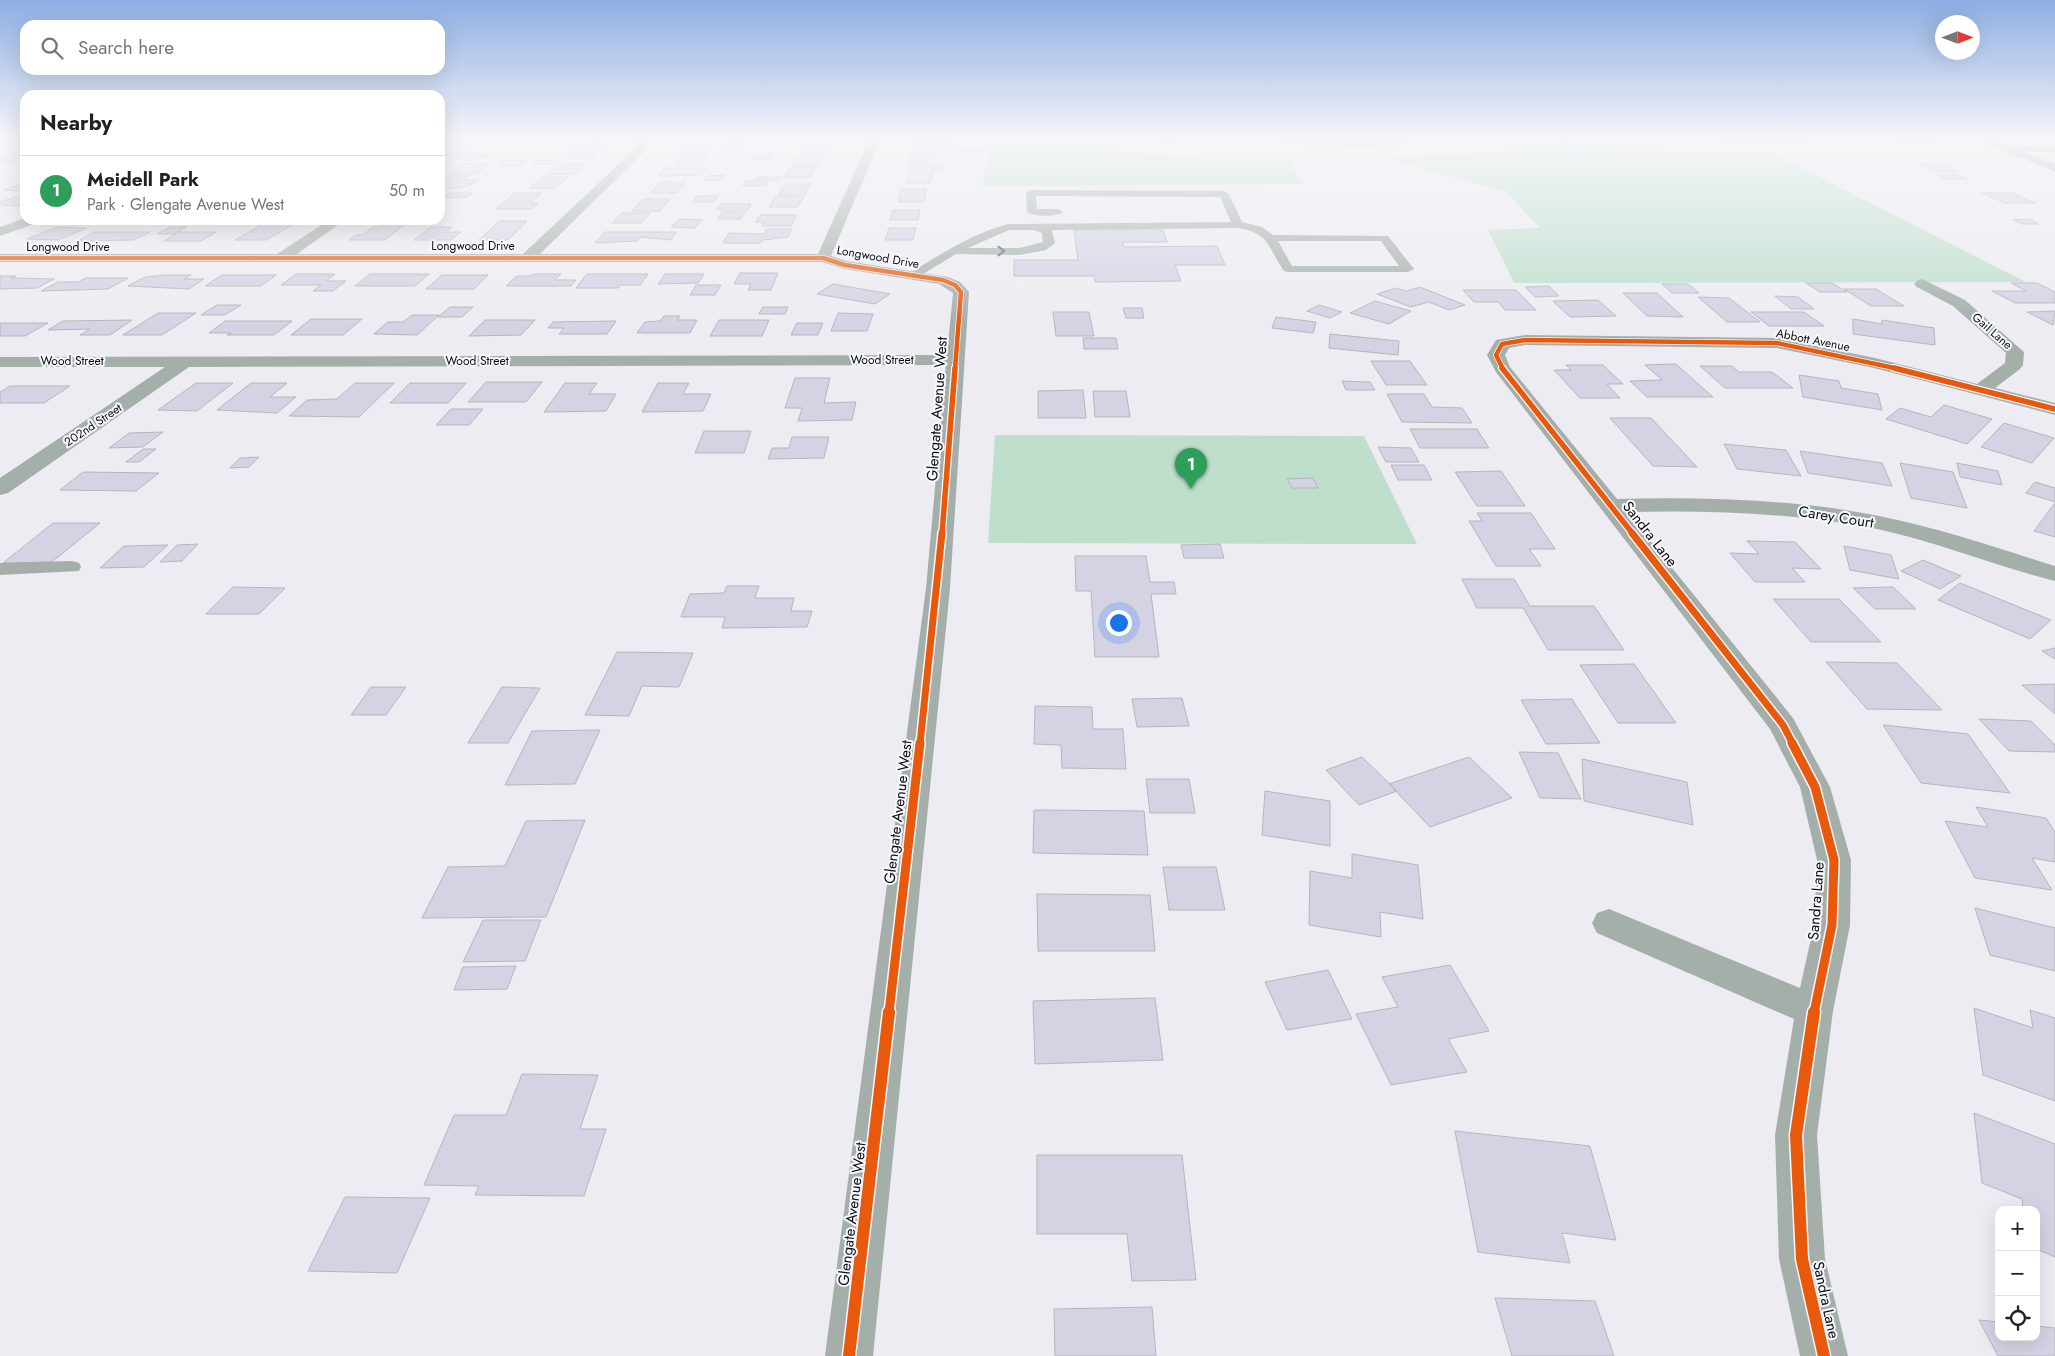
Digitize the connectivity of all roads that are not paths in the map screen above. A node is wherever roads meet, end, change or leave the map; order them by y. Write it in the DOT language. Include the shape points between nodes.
graph roads {
  1 [pos="586,201"];
  2 [pos="848,201"];
  3 [pos="1031,201"];
  4 [pos="1226,201"];
  5 [pos="1032,212"];
  6 [pos="1070,212"];
  7 [pos="20,224"];
  8 [pos="330,225"];
  9 [pos="1238,225"];
  10 [pos="1032,226"];
  11 [pos="0,232"];
  12 [pos="1270,238"];
  13 [pos="0,258"];
  14 [pos="280,258"];
  15 [pos="528,258"];
  16 [pos="823,258"];
  17 [pos="937,269"];
  18 [pos="1922,284"];
  19 [pos="1502,344"];
  20 [pos="954,360"];
  21 [pos="186,361"];
  22 [pos="0,362"];
  23 [pos="1982,389"];
  24 [pos="2055,409"];
  25 [pos="0,488"];
  26 [pos="1610,506"];
  27 [pos="72,567"];
  28 [pos="0,569"];
  29 [pos="2055,574"];
  30 [pos="1609,923"];
  31 [pos="1814,1011"];
  32 [pos="849,1356"];
  33 [pos="1824,1356"];
  1 -- 15 [label="street"];
  2 -- 16 [label="street"];
  3 -- 5 [label="lane"];
  4 -- 9 [label="lane" via="1228,212"];
  5 -- 6 [label="lane"];
  5 -- 10 [label="lane"];
  7 -- 11 [label="street"];
  8 -- 14 [label="street"];
  9 -- 10 [label="lane"];
  9 -- 12 [label="lane" via="1255,227 1267,232"];
  10 -- 17 [label="lane" via="995,231"];
  17 -- 10 [label="lane, one-way" via="1044,248 1049,243 1046,232"];
  12 -- 12 [label="lane" via="1288,269 1408,269 1384,238"];
  13 -- 14 [label="street, Longwood Drive"];
  14 -- 15 [label="street, Longwood Drive"];
  15 -- 16 [label="street, Longwood Drive"];
  16 -- 17 [label="street, Longwood Drive" via="845,265"];
  17 -- 20 [label="street, Glengate Avenue West" via="961,292"];
  18 -- 23 [label="street, Gail Lane" via="1959,303 2016,352 2014,365"];
  19 -- 23 [label="street, Abbott Avenue" via="1547,339 1777,343"];
  19 -- 26 [label="street, Sandra Lane" via="1496,355 1502,368"];
  20 -- 21 [label="street, Wood Street"];
  20 -- 32 [label="street, Glengate Avenue West" via="938,588"];
  21 -- 22 [label="street, Wood Street"];
  21 -- 25 [label="street, 202nd Street"];
  23 -- 24 [label="street, Abbott Avenue"];
  26 -- 29 [label="street, Carey Court" via="1685,504 1819,513 1971,547"];
  26 -- 31 [label="street, Sandra Lane" via="1783,725 1816,787 1834,860 1832,925"];
  27 -- 28 [label="lane"];
  30 -- 31 [label="street"];
  31 -- 33 [label="street, Sandra Lane" via="1796,1135 1802,1259"];
}
